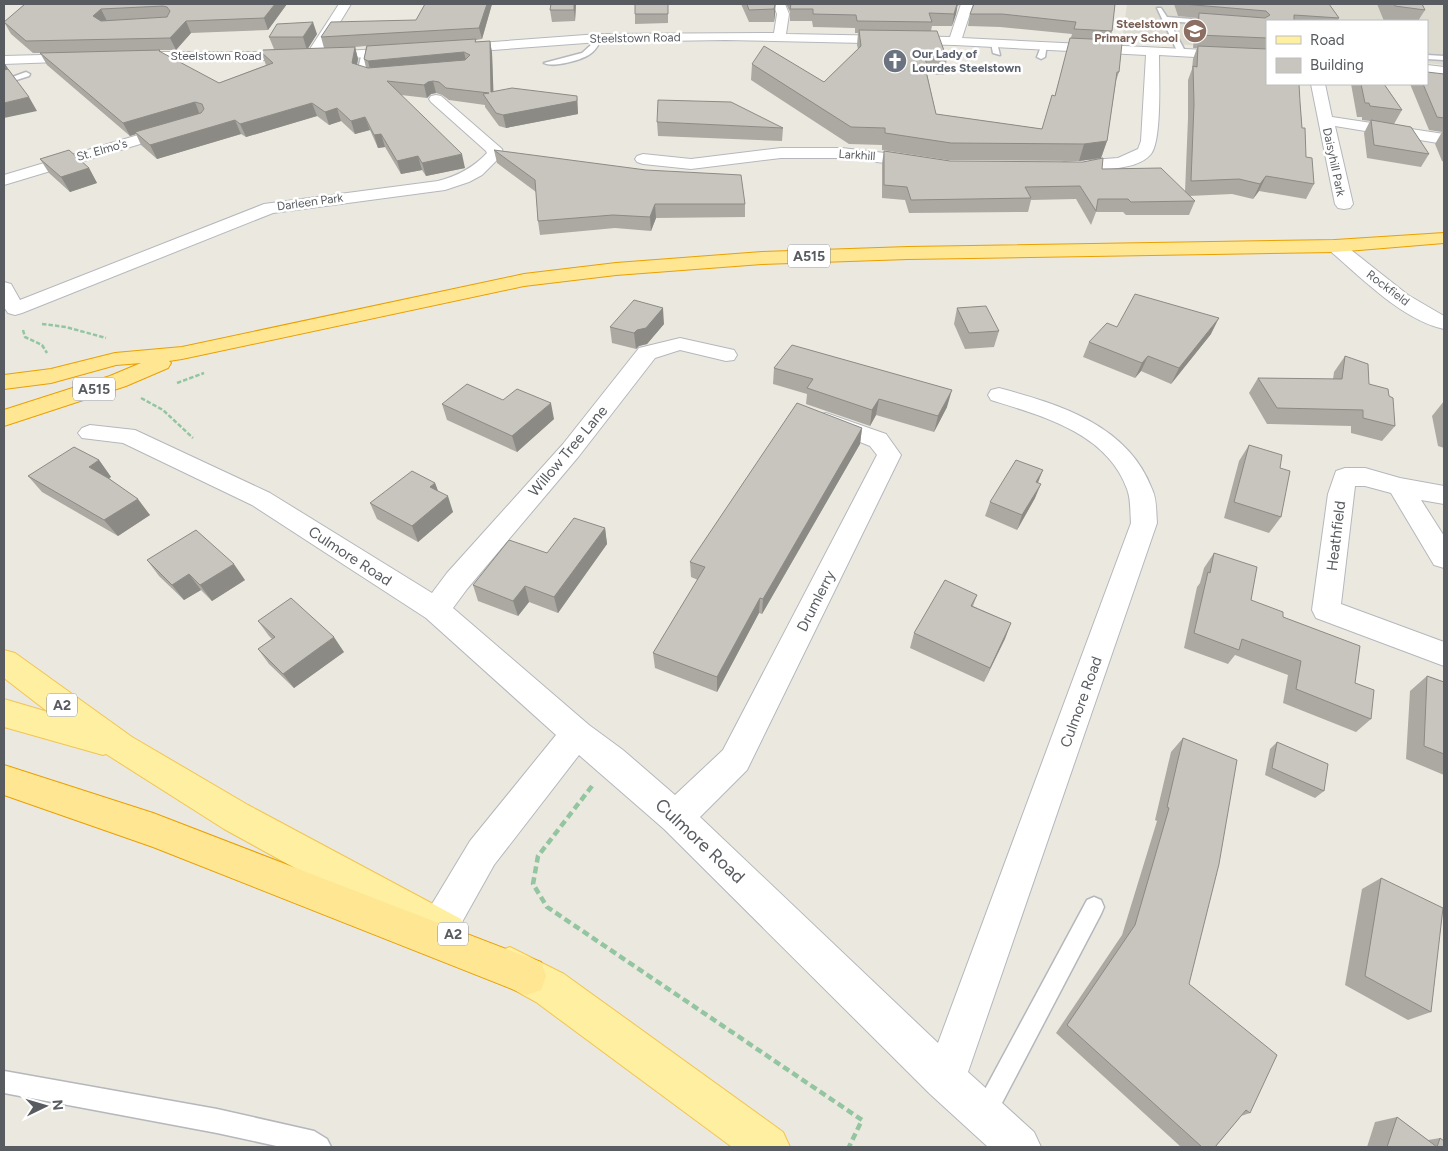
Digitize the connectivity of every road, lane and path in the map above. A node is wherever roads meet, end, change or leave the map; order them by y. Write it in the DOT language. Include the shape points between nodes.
graph roads {
  1 [pos="344,4"];
  2 [pos="779,4"];
  3 [pos="963,8"];
  4 [pos="1159,9"];
  5 [pos="1166,19"];
  6 [pos="1220,24"];
  7 [pos="599,38"];
  8 [pos="778,38"];
  9 [pos="956,41"];
  10 [pos="442,49"];
  11 [pos="1153,50"];
  12 [pos="413,51"];
  13 [pos="1181,51"];
  14 [pos="365,54"];
  15 [pos="312,56"];
  16 [pos="94,57"];
  17 [pos="113,57"];
  18 [pos="1266,57"];
  19 [pos="1428,57"];
  20 [pos="1444,58"];
  21 [pos="4,60"];
  22 [pos="548,63"];
  23 [pos="1428,69"];
  24 [pos="1444,71"];
  25 [pos="26,74"];
  26 [pos="381,76"];
  27 [pos="4,82"];
  28 [pos="1318,85"];
  29 [pos="436,98"];
  30 [pos="1326,120"];
  31 [pos="192,124"];
  32 [pos="1444,139"];
  33 [pos="643,159"];
  34 [pos="937,165"];
  35 [pos="1051,167"];
  36 [pos="4,180"];
  37 [pos="1344,204"];
  38 [pos="1444,238"];
  39 [pos="1335,246"];
  40 [pos="4,288"];
  41 [pos="18,317"];
  42 [pos="1444,324"];
  43 [pos="113,339"];
  44 [pos="182,353"];
  45 [pos="726,355"];
  46 [pos="45,359"];
  47 [pos="4,382"];
  48 [pos="999,395"];
  49 [pos="806,413"];
  50 [pos="4,419"];
  51 [pos="90,432"];
  52 [pos="1400,486"];
  53 [pos="1444,495"];
  54 [pos="1444,558"];
  55 [pos="436,610"];
  56 [pos="1444,654"];
  57 [pos="4,662"];
  58 [pos="4,713"];
  59 [pos="578,735"];
  60 [pos="121,747"];
  61 [pos="611,760"];
  62 [pos="4,780"];
  63 [pos="676,817"];
  64 [pos="1094,907"];
  65 [pos="439,927"];
  66 [pos="527,976"];
  67 [pos="945,1079"];
  68 [pos="4,1082"];
  69 [pos="984,1115"];
  70 [pos="319,1147"];
  71 [pos="768,1147"];
  72 [pos="850,1147"];
  73 [pos="1019,1147"];
  1 -- 15 [label="street"];
  2 -- 8 [label="street" via="783,14"];
  3 -- 9 [label="street"];
  4 -- 5 [label="lane"];
  5 -- 6 [label="lane"];
  5 -- 13 [label="lane"];
  7 -- 8 [label="street, Steelstown Road"];
  7 -- 10 [label="street, Steelstown Road"];
  7 -- 22 [label="lane" via="596,46 583,57"];
  8 -- 9 [label="street, Steelstown Road"];
  9 -- 11 [label="street, Steelstown Road" via="995,48 1043,51"];
  11 -- 13 [label="street, Steelstown Road"];
  11 -- 35 [label="street" via="1149,141 1144,152 1134,159 1112,164"];
  12 -- 14 [label="street, Steelstown Road"];
  13 -- 18 [label="street, Steelstown Road"];
  14 -- 15 [label="street, Steelstown Road"];
  14 -- 26 [label="lane" via="361,74"];
  15 -- 17 [label="street, Steelstown Road"];
  16 -- 21 [label="street"];
  19 -- 20 [label="lane"];
  23 -- 24 [label="street"];
  25 -- 27 [label="lane"];
  28 -- 30 [label="street, Daisyhill Park"];
  29 -- 41 [label="street, Darleen Park" via="494,150 495,154 480,170 465,179 439,186 270,208"];
  30 -- 32 [label="street, Daisyhill Park"];
  30 -- 37 [label="street, Daisyhill Park"];
  31 -- 36 [label="street, St. Elmo's"];
  33 -- 34 [label="street, Larkhill" via="704,164 781,154 842,153"];
  38 -- 39 [label="highway, A515"];
  39 -- 42 [label="street, Rockfield" via="1389,291 1425,316"];
  39 -- 44 [label="highway, A515" via="908,252 616,269 524,280"];
  40 -- 41 [label="street"];
  41 -- 43 [label="path"];
  41 -- 46 [label="path" via="26,337 47,351"];
  44 -- 47 [label="highway, A515" via="116,360 51,376"];
  44 -- 50 [label="highway, A515" via="118,381"];
  45 -- 55 [label="street, Willow Tree Lane" via="680,344 647,353 571,450 457,581"];
  48 -- 67 [label="street, Culmore Road" via="1078,423 1105,439 1125,462 1140,490 1144,523"];
  49 -- 63 [label="street, Drumlerry" via="878,440 889,455 735,760"];
  51 -- 55 [label="street, Culmore Road" via="127,436 261,499"];
  52 -- 53 [label="street"];
  52 -- 54 [label="street"];
  52 -- 56 [label="street, Heathfield" via="1366,477 1345,477 1326,610"];
  55 -- 59 [label="street, Culmore Road"];
  57 -- 60 [label="main road, A2"];
  58 -- 60 [label="main road, A2"];
  59 -- 61 [label="street, Culmore Road"];
  59 -- 65 [label="street" via="561,751 482,853"];
  60 -- 65 [label="main road, A2" via="236,817"];
  61 -- 63 [label="street, Culmore Road"];
  61 -- 72 [label="path" via="538,856 533,884 547,907 862,1120"];
  62 -- 66 [label="highway" via="153,830"];
  63 -- 67 [label="street, Culmore Road"];
  64 -- 69 [label="lane"];
  65 -- 66 [label="main road, A2"];
  66 -- 71 [label="main road, A2" via="550,988"];
  67 -- 69 [label="street, Culmore Road"];
  68 -- 70 [label="lane" via="217,1121 314,1143"];
  69 -- 73 [label="street, Culmore Road"];
}
